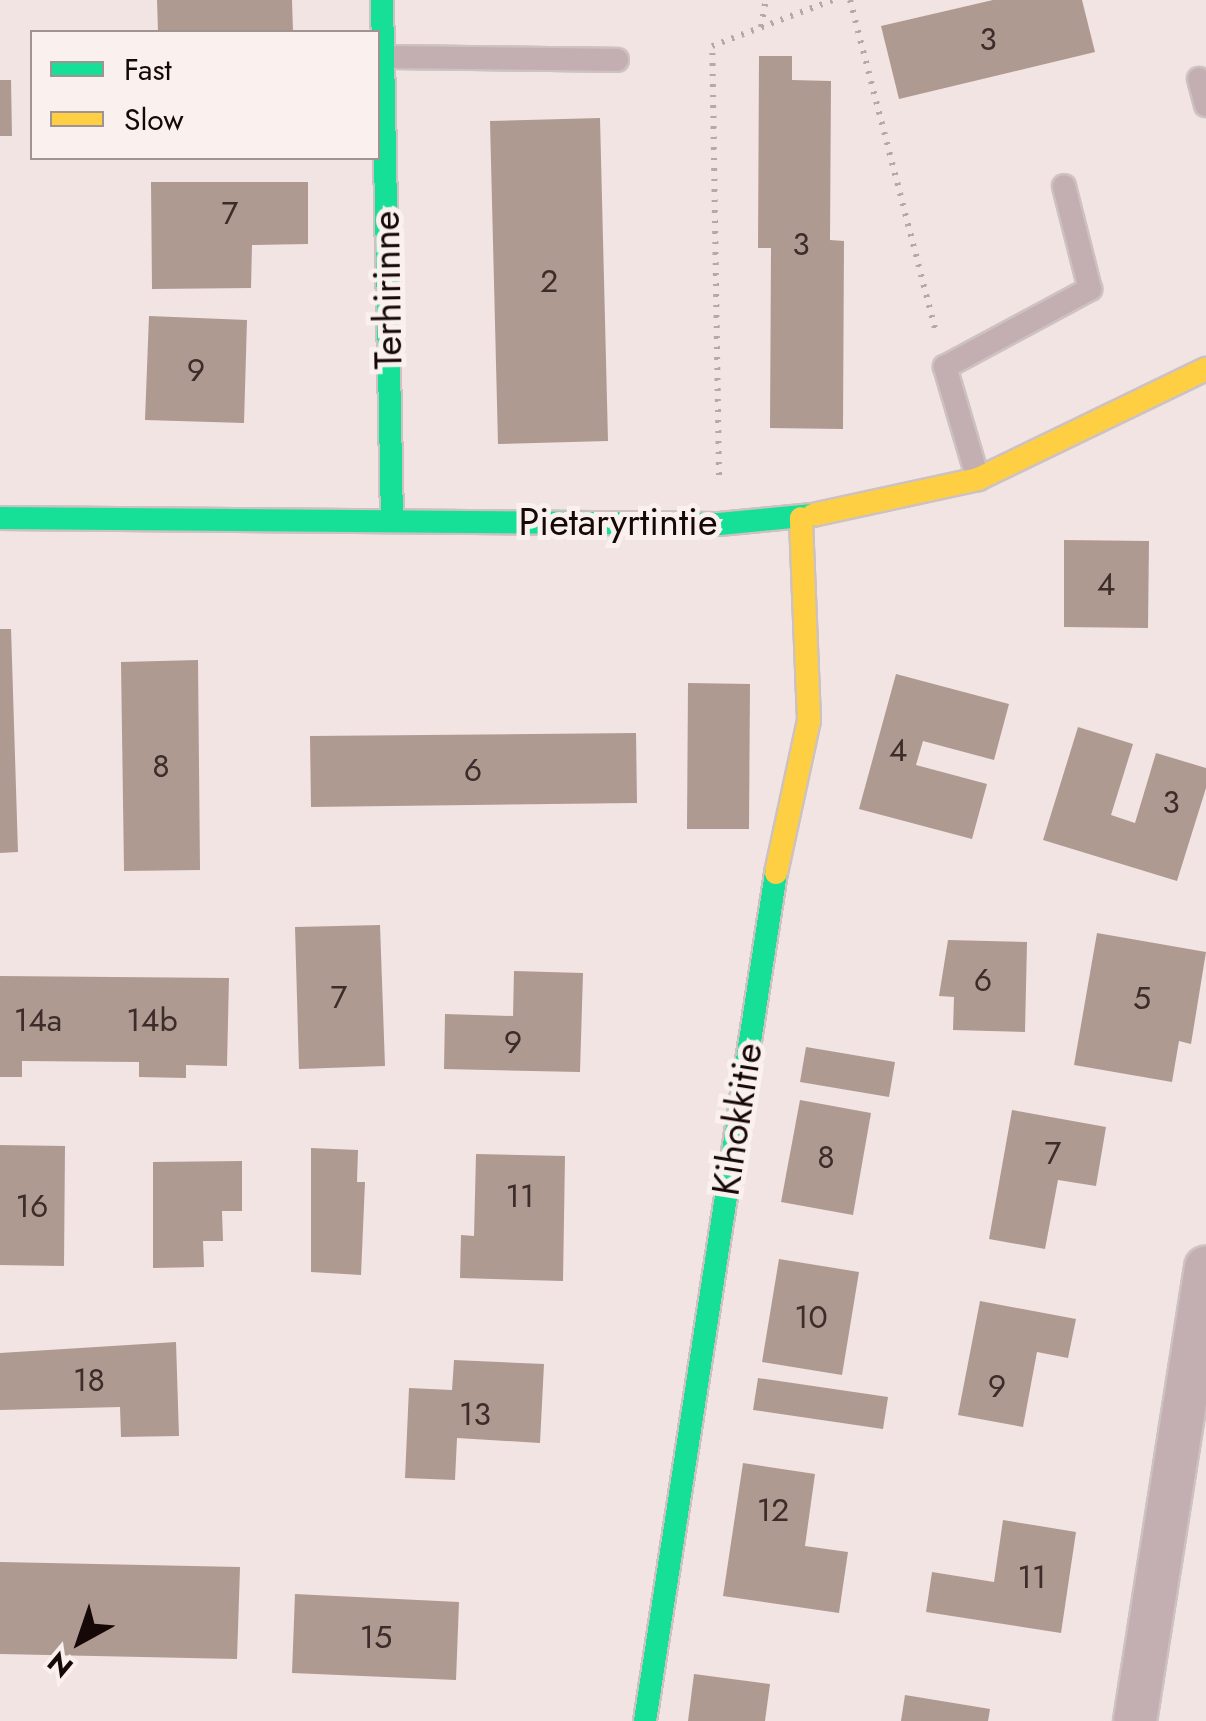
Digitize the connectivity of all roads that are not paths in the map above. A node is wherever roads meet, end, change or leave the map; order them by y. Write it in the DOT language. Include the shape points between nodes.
graph roads {
  1 [pos="382,0"];
  2 [pos="383,58"];
  3 [pos="617,60"];
  4 [pos="1200,78"];
  5 [pos="1206,106"];
  6 [pos="1064,186"];
  7 [pos="1206,369"];
  8 [pos="978,478"];
  9 [pos="0,518"];
  10 [pos="802,518"];
  11 [pos="392,521"];
  12 [pos="1206,1268"];
  13 [pos="645,1721"];
  14 [pos="1135,1721"];
  1 -- 2 [label="street, Terhirinne"];
  2 -- 3 [label="lane"];
  2 -- 11 [label="street, Terhirinne"];
  4 -- 5 [label="lane"];
  6 -- 8 [label="lane" via="1090,289 945,367"];
  7 -- 8 [label="street, Pietaryrtintie"];
  8 -- 10 [label="street, Pietaryrtintie"];
  9 -- 11 [label="street, Pietaryrtintie"];
  10 -- 11 [label="street, Pietaryrtintie" via="720,524"];
  10 -- 13 [label="street, Kihokkitie" via="810,720 774,882"];
  12 -- 14 [label="street"];
}
